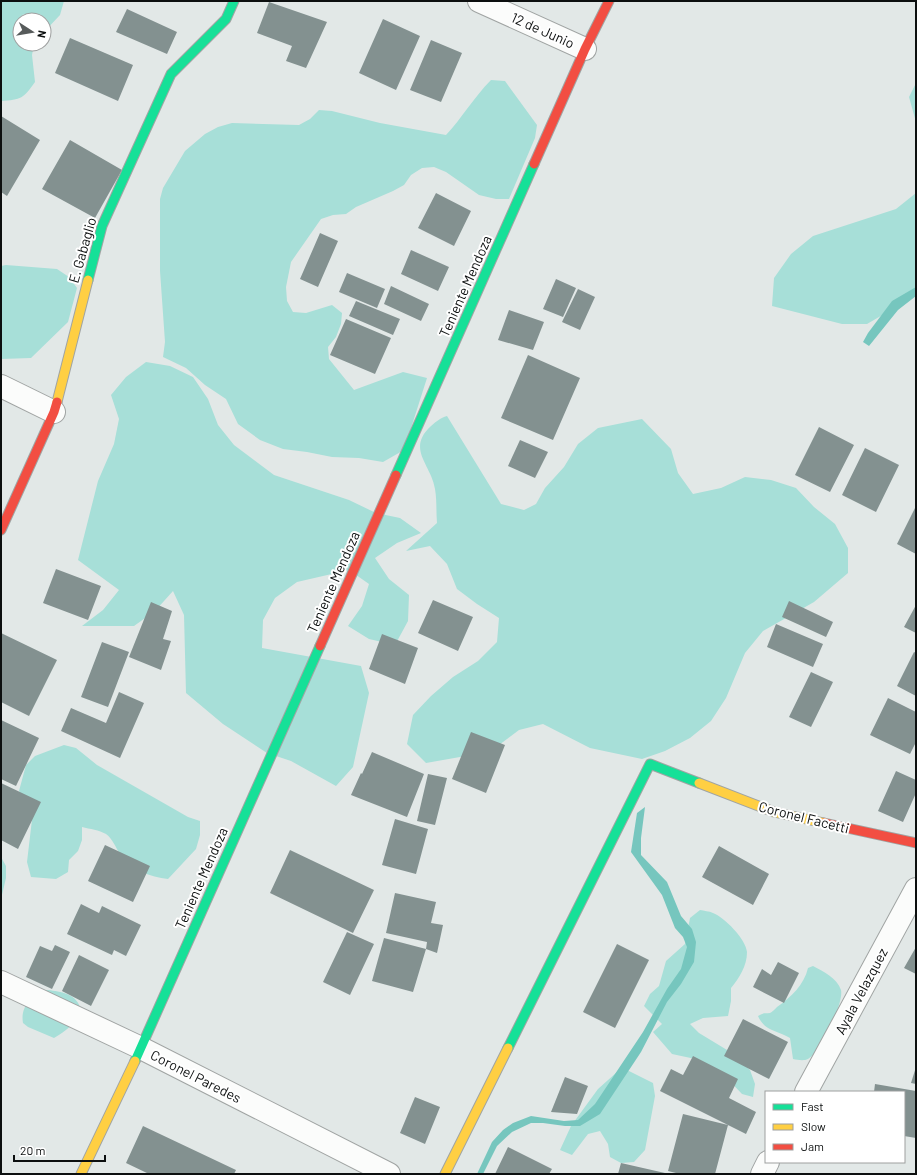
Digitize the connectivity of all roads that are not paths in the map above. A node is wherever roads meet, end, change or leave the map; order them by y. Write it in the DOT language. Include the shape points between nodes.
graph roads {
  1 [pos="234,1"];
  2 [pos="480,1"];
  3 [pos="609,1"];
  4 [pos="585,49"];
  5 [pos="1,386"];
  6 [pos="54,412"];
  7 [pos="1,530"];
  8 [pos="916,843"];
  9 [pos="916,889"];
  10 [pos="1,982"];
  11 [pos="141,1048"];
  12 [pos="807,1091"];
  13 [pos="768,1163"];
  14 [pos="81,1174"];
  15 [pos="389,1174"];
  16 [pos="445,1174"];
  17 [pos="762,1174"];
  1 -- 6 [label="street, E. Gabaglio" via="226,19 171,74 102,226"];
  2 -- 4 [label="street, 12 de Junio"];
  3 -- 4 [label="street, Teniente Mendoza"];
  4 -- 11 [label="street, Teniente Mendoza"];
  5 -- 6 [label="street"];
  6 -- 7 [label="street, E. Gabaglio"];
  8 -- 16 [label="street, Coronel Facetti" via="774,812 650,764"];
  9 -- 12 [label="street, Ayala Velazquez"];
  10 -- 11 [label="street, Coronel Paredes"];
  11 -- 14 [label="street, Teniente Mendoza"];
  11 -- 15 [label="street, Coronel Paredes"];
  13 -- 17 [label="street"];
}
